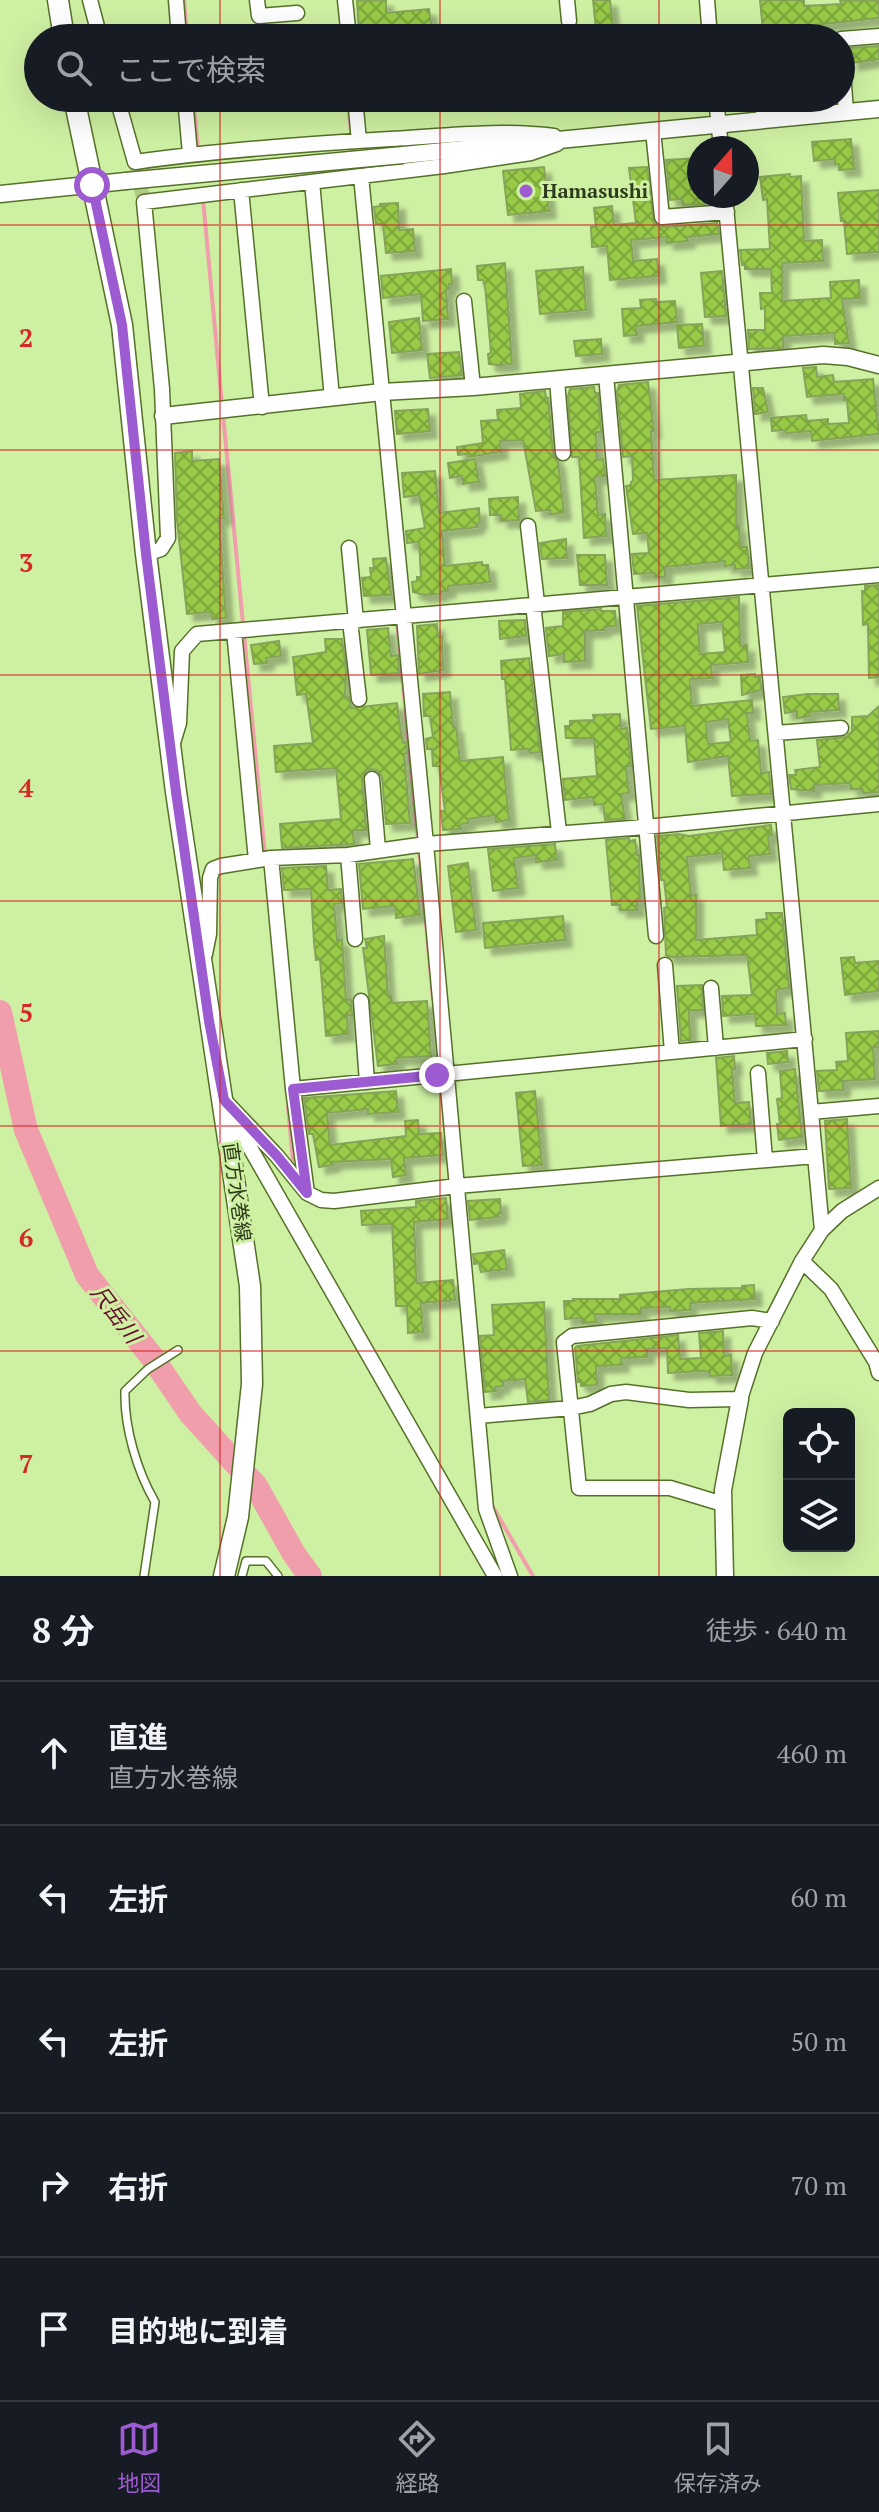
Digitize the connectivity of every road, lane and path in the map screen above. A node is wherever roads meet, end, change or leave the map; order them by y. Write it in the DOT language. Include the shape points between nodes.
graph roads {
  1 [pos="58,0"];
  2 [pos="90,0"];
  3 [pos="176,0"];
  4 [pos="257,0"];
  5 [pos="345,0"];
  6 [pos="567,0"];
  7 [pos="707,0"];
  8 [pos="297,13"];
  9 [pos="569,21"];
  10 [pos="62,24"];
  11 [pos="96,24"];
  12 [pos="178,24"];
  13 [pos="348,24"];
  14 [pos="709,24"];
  15 [pos="879,36"];
  16 [pos="855,39"];
  17 [pos="879,109"];
  18 [pos="855,111"];
  19 [pos="76,112"];
  20 [pos="121,112"];
  21 [pos="188,112"];
  22 [pos="354,112"];
  23 [pos="717,112"];
  24 [pos="763,112"];
  25 [pos="846,112"];
  26 [pos="764,120"];
  27 [pos="718,124"];
  28 [pos="653,131"];
  29 [pos="720,136"];
  30 [pos="574,139"];
  31 [pos="353,141"];
  32 [pos="195,154"];
  33 [pos="356,177"];
  34 [pos="312,182"];
  35 [pos="84,186"];
  36 [pos="241,190"];
  37 [pos="0,194"];
  38 [pos="726,208"];
  39 [pos="727,212"];
  40 [pos="464,301"];
  41 [pos="741,363"];
  42 [pos="879,365"];
  43 [pos="606,375"];
  44 [pos="557,380"];
  45 [pos="473,387"];
  46 [pos="377,393"];
  47 [pos="332,398"];
  48 [pos="262,407"];
  49 [pos="163,416"];
  50 [pos="563,453"];
  51 [pos="528,526"];
  52 [pos="349,548"];
  53 [pos="146,554"];
  54 [pos="879,575"];
  55 [pos="761,586"];
  56 [pos="625,599"];
  57 [pos="535,604"];
  58 [pos="398,615"];
  59 [pos="353,621"];
  60 [pos="240,630"];
  61 [pos="359,699"];
  62 [pos="841,728"];
  63 [pos="776,733"];
  64 [pos="171,749"];
  65 [pos="372,779"];
  66 [pos="879,804"];
  67 [pos="784,813"];
  68 [pos="645,827"];
  69 [pos="559,832"];
  70 [pos="421,845"];
  71 [pos="378,850"];
  72 [pos="348,855"];
  73 [pos="264,859"];
  74 [pos="656,936"];
  75 [pos="355,939"];
  76 [pos="665,965"];
  77 [pos="202,970"];
  78 [pos="711,988"];
  79 [pos="361,1001"];
  80 [pos="805,1039"];
  81 [pos="716,1048"];
  82 [pos="672,1052"];
  83 [pos="758,1073"];
  84 [pos="442,1074"];
  85 [pos="367,1082"];
  86 [pos="293,1089"];
  87 [pos="224,1100"];
  88 [pos="879,1106"];
  89 [pos="811,1112"];
  90 [pos="815,1156"];
  91 [pos="765,1160"];
  92 [pos="452,1186"];
  93 [pos="879,1188"];
  94 [pos="307,1193"];
  95 [pos="822,1230"];
  96 [pos="802,1261"];
  97 [pos="772,1321"];
  98 [pos="178,1350"];
  99 [pos="879,1373"];
  100 [pos="740,1399"];
  101 [pos="571,1408"];
  102 [pos="478,1416"];
  103 [pos="723,1504"];
  104 [pos="144,1576"];
  105 [pos="224,1576"];
  106 [pos="242,1576"];
  107 [pos="278,1576"];
  108 [pos="495,1576"];
  109 [pos="510,1576"];
  110 [pos="725,1576"];
  1 -- 10 [label="main road"];
  2 -- 11 [label="street"];
  3 -- 12 [label="street"];
  4 -- 8 [label="street" via="259,16"];
  5 -- 13 [label="street"];
  6 -- 9 [label="street"];
  7 -- 14 [label="street"];
  15 -- 16 [label="street"];
  17 -- 18 [label="street"];
  19 -- 35 [label="main road, 直方水巻線"];
  20 -- 32 [label="street" via="135,162"];
  21 -- 32 [label="street"];
  22 -- 31 [label="street"];
  23 -- 27 [label="street"];
  24 -- 26 [label="street"];
  25 -- 26 [label="street"];
  26 -- 27 [label="street"];
  27 -- 28 [label="street"];
  27 -- 29 [label="street"];
  28 -- 30 [label="street"];
  28 -- 39 [label="street" via="662,217"];
  30 -- 31 [label="street" via="486,133"];
  30 -- 33 [label="street" via="531,153"];
  30 -- 35 [label="street, bridge"];
  31 -- 32 [label="street"];
  33 -- 34 [label="street"];
  33 -- 46 [label="street"];
  34 -- 36 [label="street"];
  34 -- 47 [label="street"];
  35 -- 37 [label="street"];
  35 -- 53 [label="main road, 直方水巻線" via="122,325"];
  36 -- 48 [label="street"];
  36 -- 49 [label="street" via="144,202"];
  38 -- 39 [label="street"];
  39 -- 41 [label="street"];
  40 -- 45 [label="street"];
  41 -- 42 [label="street" via="823,355"];
  41 -- 43 [label="street"];
  41 -- 55 [label="street"];
  43 -- 44 [label="street"];
  43 -- 56 [label="street"];
  44 -- 45 [label="street"];
  44 -- 50 [label="street"];
  45 -- 46 [label="street"];
  46 -- 47 [label="street"];
  46 -- 58 [label="street"];
  47 -- 48 [label="street"];
  48 -- 49 [label="street"];
  49 -- 53 [label="street" via="168,538 161,549"];
  51 -- 57 [label="street"];
  52 -- 59 [label="street"];
  53 -- 64 [label="main road, 直方水巻線"];
  54 -- 55 [label="street"];
  55 -- 56 [label="street"];
  55 -- 63 [label="street"];
  56 -- 57 [label="street"];
  56 -- 68 [label="street"];
  57 -- 58 [label="street"];
  57 -- 69 [label="street"];
  58 -- 59 [label="street"];
  58 -- 70 [label="street"];
  59 -- 60 [label="street"];
  59 -- 61 [label="street"];
  60 -- 64 [label="street" via="197,634 182,651 179,723"];
  60 -- 73 [label="street"];
  62 -- 63 [label="street"];
  63 -- 67 [label="street"];
  64 -- 77 [label="main road, 直方水巻線"];
  65 -- 71 [label="street"];
  66 -- 67 [label="street"];
  67 -- 68 [label="street"];
  67 -- 80 [label="street"];
  68 -- 69 [label="street"];
  68 -- 74 [label="street"];
  69 -- 70 [label="street"];
  70 -- 71 [label="street"];
  70 -- 84 [label="street"];
  71 -- 72 [label="street"];
  72 -- 73 [label="street"];
  72 -- 75 [label="street"];
  73 -- 77 [label="street" via="213,869"];
  73 -- 86 [label="street"];
  76 -- 82 [label="street"];
  77 -- 87 [label="main road, 直方水巻線"];
  78 -- 81 [label="street"];
  79 -- 85 [label="street"];
  80 -- 81 [label="street"];
  80 -- 89 [label="street"];
  81 -- 82 [label="street"];
  82 -- 84 [label="street"];
  83 -- 91 [label="street"];
  84 -- 85 [label="street"];
  84 -- 92 [label="street"];
  85 -- 86 [label="street"];
  86 -- 94 [label="street"];
  87 -- 94 [label="street"];
  87 -- 105 [label="main road, 直方水巻線" via="250,1286 252,1384 238,1517"];
  87 -- 108 [label="street"];
  88 -- 89 [label="street"];
  89 -- 90 [label="street"];
  90 -- 91 [label="street"];
  90 -- 95 [label="street"];
  91 -- 92 [label="street"];
  92 -- 94 [label="street" via="349,1201 321,1200"];
  92 -- 102 [label="street"];
  93 -- 95 [label="street"];
  95 -- 96 [label="street"];
  96 -- 97 [label="street"];
  96 -- 99 [label="street" via="831,1289"];
  97 -- 100 [label="street"];
  97 -- 101 [label="street" via="752,1318 572,1336 563,1349"];
  98 -- 104 [label="lane" via="125,1391 124,1411 155,1502"];
  100 -- 101 [label="street" via="689,1400 626,1392"];
  100 -- 103 [label="street"];
  101 -- 102 [label="street"];
  101 -- 103 [label="street" via="579,1488 670,1488"];
  102 -- 109 [label="street" via="486,1509"];
  103 -- 110 [label="street"];
  106 -- 107 [label="lane" via="246,1561 266,1561"];
}
